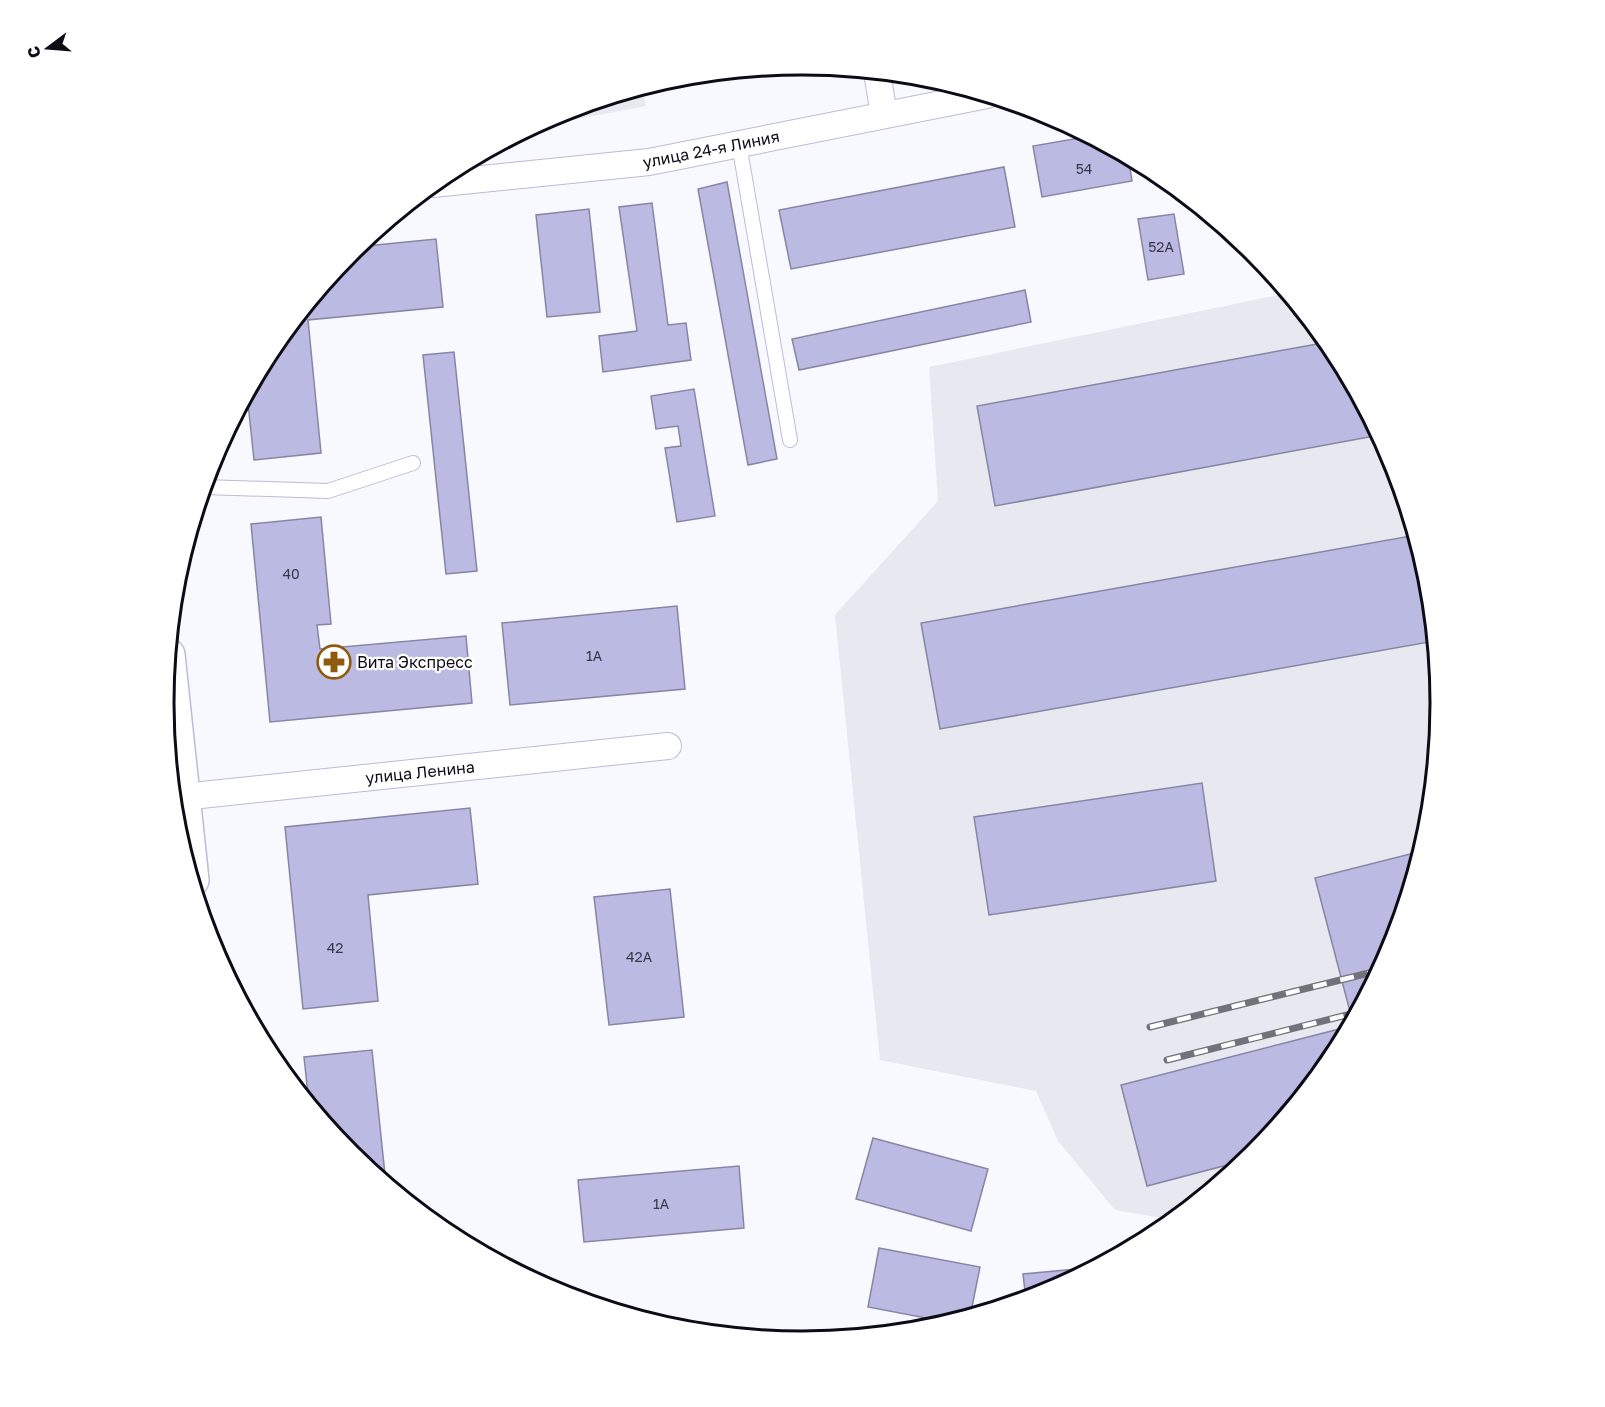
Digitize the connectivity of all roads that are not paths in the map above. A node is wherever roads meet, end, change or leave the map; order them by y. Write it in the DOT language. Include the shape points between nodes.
graph roads {
  1 [pos="878,79"];
  2 [pos="972,98"];
  3 [pos="884,115"];
  4 [pos="739,144"];
  5 [pos="451,182"];
  6 [pos="790,440"];
  7 [pos="413,463"];
  8 [pos="212,487"];
  9 [pos="668,746"];
  10 [pos="181,798"];
  1 -- 3 [label="street"];
  2 -- 3 [label="street, улица 24-я Линия"];
  3 -- 4 [label="street, улица 24-я Линия"];
  4 -- 5 [label="street, улица 24-я Линия" via="649,162"];
  4 -- 6 [label="lane"];
  7 -- 8 [label="lane" via="328,491"];
  9 -- 10 [label="street, улица Ленина"];
}
